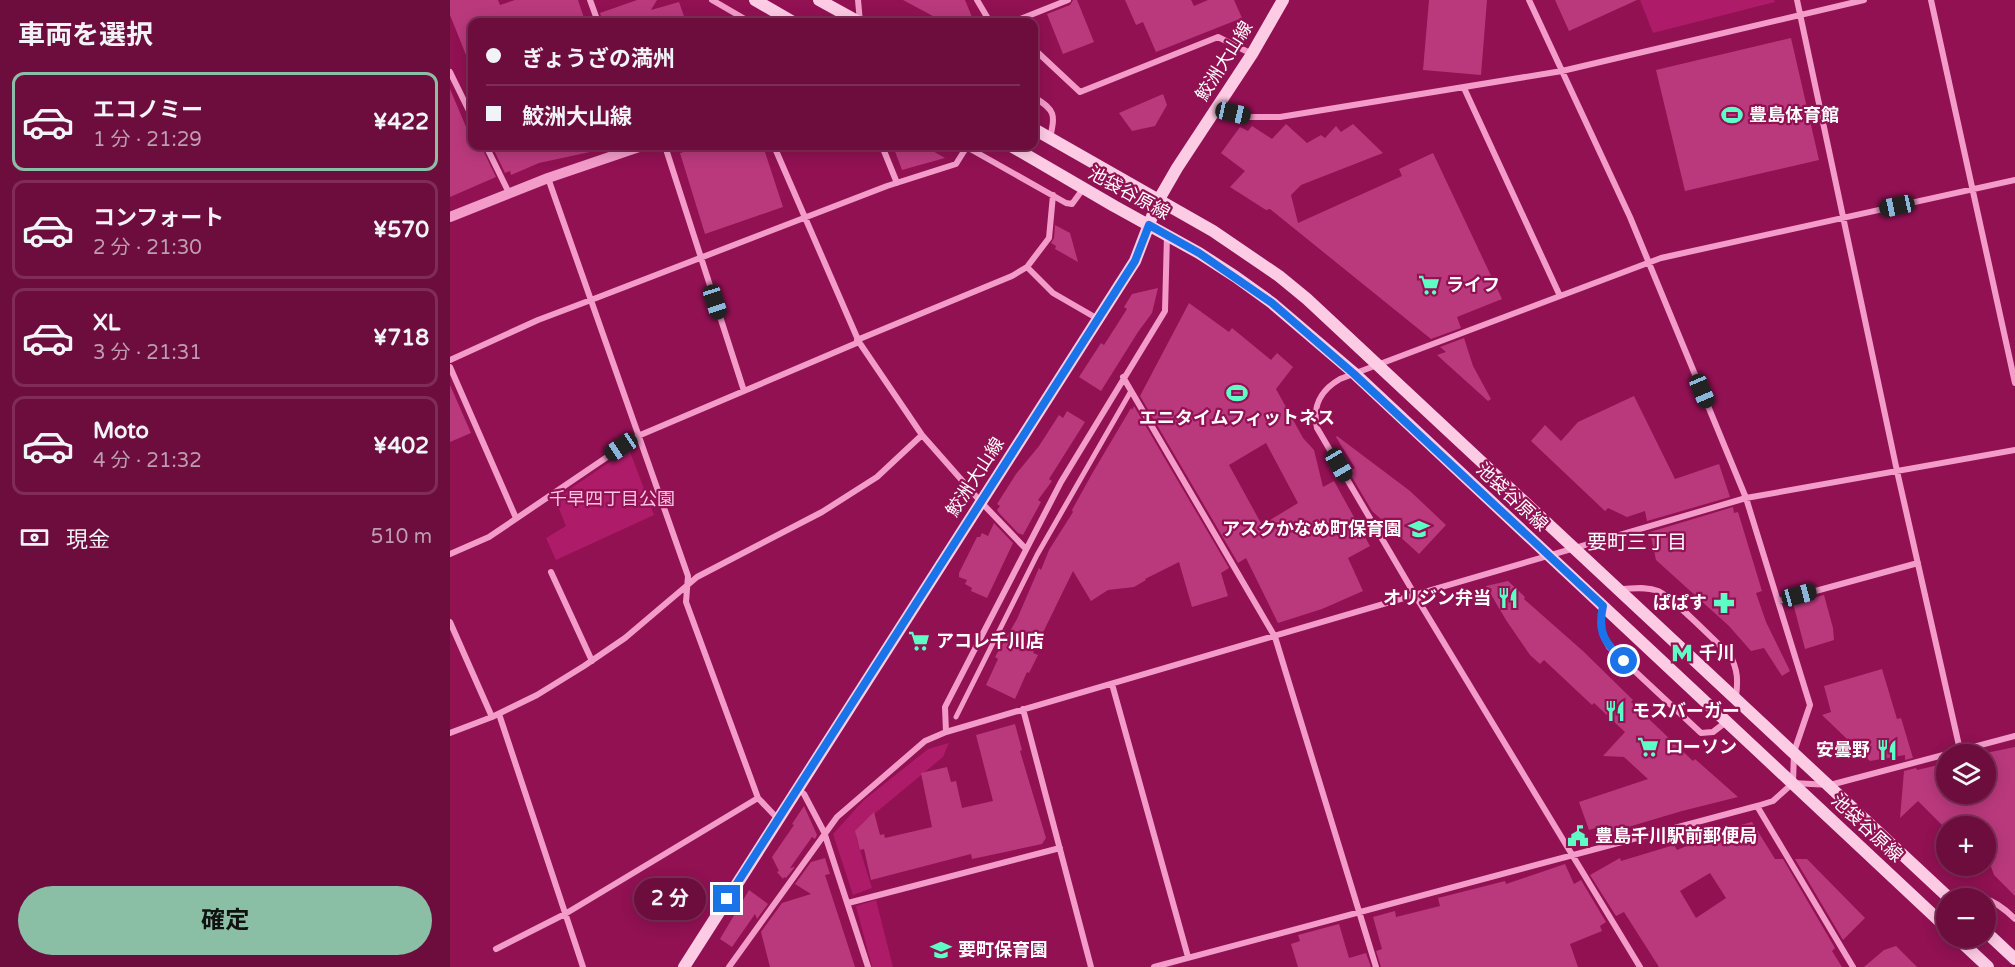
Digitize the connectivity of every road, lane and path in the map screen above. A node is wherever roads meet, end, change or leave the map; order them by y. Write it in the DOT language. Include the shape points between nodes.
graph roads {
  1 [pos="590,0"];
  2 [pos="712,0"];
  3 [pos="756,0"];
  4 [pos="819,0"];
  5 [pos="858,0"];
  6 [pos="977,0"];
  7 [pos="1068,0"];
  8 [pos="1283,0"];
  9 [pos="1529,0"];
  10 [pos="1797,0"];
  11 [pos="1864,0"];
  12 [pos="1931,0"];
  13 [pos="1800,15"];
  14 [pos="597,18"];
  15 [pos="743,18"];
  16 [pos="786,18"];
  17 [pos="852,18"];
  18 [pos="859,18"];
  19 [pos="988,18"];
  20 [pos="1023,18"];
  21 [pos="1038,53"];
  22 [pos="1252,54"];
  23 [pos="1562,71"];
  24 [pos="450,72"];
  25 [pos="1464,88"];
  26 [pos="1038,99"];
  27 [pos="468,109"];
  28 [pos="1215,110"];
  29 [pos="1038,132"];
  30 [pos="1050,139"];
  31 [pos="488,150"];
  32 [pos="628,150"];
  33 [pos="666,150"];
  34 [pos="776,150"];
  35 [pos="884,150"];
  36 [pos="964,150"];
  37 [pos="973,150"];
  38 [pos="1018,150"];
  39 [pos="548,178"];
  40 [pos="2015,180"];
  41 [pos="897,183"];
  42 [pos="1083,188"];
  43 [pos="1972,189"];
  44 [pos="509,193"];
  45 [pos="1053,195"];
  46 [pos="1158,201"];
  47 [pos="805,217"];
  48 [pos="450,218"];
  49 [pos="1843,218"];
  50 [pos="1149,225"];
  51 [pos="1167,235"];
  52 [pos="700,257"];
  53 [pos="1648,263"];
  54 [pos="1027,267"];
  55 [pos="1560,296"];
  56 [pos="591,300"];
  57 [pos="1098,320"];
  58 [pos="858,341"];
  59 [pos="450,360"];
  60 [pos="1378,364"];
  61 [pos="450,367"];
  62 [pos="1354,374"];
  63 [pos="1123,377"];
  64 [pos="2015,383"];
  65 [pos="744,391"];
  66 [pos="1131,391"];
  67 [pos="638,435"];
  68 [pos="922,435"];
  69 [pos="2015,450"];
  70 [pos="1897,471"];
  71 [pos="1746,498"];
  72 [pos="981,502"];
  73 [pos="516,518"];
  74 [pos="1576,548"];
  75 [pos="1026,549"];
  76 [pos="450,554"];
  77 [pos="1549,557"];
  78 [pos="1918,563"];
  79 [pos="550,572"];
  80 [pos="687,588"];
  81 [pos="1619,589"];
  82 [pos="1415,595"];
  83 [pos="1779,601"];
  84 [pos="1603,606"];
  85 [pos="450,622"];
  86 [pos="1275,637"];
  87 [pos="592,661"];
  88 [pos="1112,684"];
  89 [pos="1736,698"];
  90 [pos="1023,710"];
  91 [pos="499,714"];
  92 [pos="492,717"];
  93 [pos="956,717"];
  94 [pos="1726,722"];
  95 [pos="946,732"];
  96 [pos="450,733"];
  97 [pos="2015,736"];
  98 [pos="1959,744"];
  99 [pos="1984,744"];
  100 [pos="1794,752"];
  101 [pos="1936,756"];
  102 [pos="1793,783"];
  103 [pos="1830,785"];
  104 [pos="798,788"];
  105 [pos="758,798"];
  106 [pos="1757,806"];
  107 [pos="778,819"];
  108 [pos="824,832"];
  109 [pos="1060,848"];
  110 [pos="1573,855"];
  111 [pos="1938,888"];
  112 [pos="848,903"];
  113 [pos="1996,903"];
  114 [pos="1359,911"];
  115 [pos="565,914"];
  116 [pos="1936,918"];
  117 [pos="2015,919"];
  118 [pos="1996,941"];
  119 [pos="1968,948"];
  120 [pos="496,950"];
  121 [pos="1188,957"];
  122 [pos="2015,959"];
  123 [pos="583,967"];
  124 [pos="684,967"];
  125 [pos="729,967"];
  126 [pos="868,967"];
  127 [pos="1091,967"];
  128 [pos="1154,967"];
  129 [pos="1376,967"];
  130 [pos="1640,967"];
  131 [pos="1853,967"];
  132 [pos="1988,967"];
  1 -- 14 [label="street"];
  2 -- 15 [label="street"];
  3 -- 16 [label="main road"];
  4 -- 17 [label="main road"];
  5 -- 18 [label="street"];
  6 -- 19 [label="street"];
  7 -- 20 [label="street"];
  8 -- 22 [label="main road, 鮫洲大山線"];
  9 -- 23 [label="street"];
  10 -- 13 [label="street"];
  11 -- 13 [label="street"];
  12 -- 43 [label="street"];
  13 -- 23 [label="street"];
  13 -- 49 [label="street"];
  21 -- 22 [label="street" via="1080,92 1218,37"];
  22 -- 28 [label="main road, 鮫洲大山線"];
  23 -- 25 [label="street"];
  23 -- 53 [label="street"];
  24 -- 27 [label="street"];
  25 -- 28 [label="street" via="1280,117 1251,117"];
  25 -- 55 [label="street"];
  26 -- 30 [label="street" via="1053,111"];
  28 -- 46 [label="main road, 鮫洲大山線"];
  29 -- 30 [label="main road, 池袋谷原線"];
  30 -- 46 [label="main road, 池袋谷原線"];
  31 -- 44 [label="street"];
  32 -- 39 [label="street"];
  33 -- 52 [label="street"];
  34 -- 47 [label="street"];
  35 -- 41 [label="street"];
  36 -- 41 [label="street" via="956,164"];
  37 -- 45 [label="street"];
  38 -- 42 [label="main road, 池袋谷原線"];
  39 -- 44 [label="street"];
  39 -- 56 [label="street"];
  40 -- 43 [label="street"];
  41 -- 47 [label="street"];
  42 -- 45 [label="street" via="1072,204"];
  42 -- 50 [label="main road, 池袋谷原線"];
  43 -- 49 [label="street"];
  43 -- 64 [label="street"];
  44 -- 48 [label="street"];
  45 -- 54 [label="street" via="1049,238"];
  46 -- 50 [label="main road, 鮫洲大山線"];
  46 -- 60 [label="main road, 池袋谷原線" via="1213,231 1279,276"];
  47 -- 52 [label="street"];
  47 -- 58 [label="street"];
  49 -- 53 [label="street"];
  49 -- 70 [label="street"];
  50 -- 51 [label="main road, 池袋谷原線"];
  50 -- 57 [label="main road, 鮫洲大山線" via="1135,261"];
  51 -- 62 [label="main road, 池袋谷原線" via="1272,303"];
  51 -- 63 [label="street" via="1165,311"];
  52 -- 56 [label="street"];
  52 -- 65 [label="street"];
  53 -- 55 [label="street"];
  53 -- 71 [label="street"];
  54 -- 57 [label="street" via="1053,293"];
  54 -- 58 [label="street"];
  55 -- 60 [label="street"];
  56 -- 59 [label="street"];
  56 -- 67 [label="street"];
  57 -- 72 [label="main road, 鮫洲大山線"];
  58 -- 65 [label="street"];
  58 -- 68 [label="street"];
  60 -- 62 [label="street"];
  60 -- 74 [label="main road, 池袋谷原線"];
  61 -- 73 [label="street"];
  62 -- 77 [label="main road, 池袋谷原線"];
  62 -- 82 [label="street" via="1329,385 1320,397 1317,428"];
  63 -- 66 [label="street"];
  63 -- 75 [label="street"];
  65 -- 67 [label="street"];
  66 -- 86 [label="street"];
  66 -- 93 [label="street" via="1037,555"];
  67 -- 73 [label="street"];
  67 -- 80 [label="street" via="688,576"];
  68 -- 72 [label="street"];
  68 -- 80 [label="street" via="868,483 822,512 697,577"];
  69 -- 70 [label="street"];
  70 -- 71 [label="street"];
  70 -- 78 [label="street"];
  71 -- 74 [label="street"];
  71 -- 83 [label="street"];
  72 -- 75 [label="street"];
  72 -- 104 [label="main road, 鮫洲大山線"];
  73 -- 76 [label="street" via="489,537"];
  74 -- 77 [label="street"];
  74 -- 81 [label="main road, 池袋谷原線"];
  75 -- 95 [label="street" via="945,706"];
  77 -- 82 [label="street"];
  77 -- 84 [label="main road, 池袋谷原線"];
  78 -- 83 [label="street"];
  78 -- 98 [label="street"];
  79 -- 87 [label="street"];
  80 -- 87 [label="street"];
  80 -- 105 [label="street" via="686,602"];
  81 -- 89 [label="main road, 池袋谷原線"];
  81 -- 89 [label="street" via="1658,591 1730,655 1738,679"];
  82 -- 86 [label="street"];
  82 -- 110 [label="street"];
  83 -- 100 [label="street" via="1810,705"];
  84 -- 94 [label="main road, 池袋谷原線"];
  84 -- 94 [label="street" via="1600,619 1609,647 1701,733 1713,732"];
  85 -- 92 [label="street"];
  86 -- 88 [label="street"];
  86 -- 114 [label="street"];
  87 -- 91 [label="street"];
  88 -- 90 [label="street"];
  88 -- 121 [label="street"];
  89 -- 100 [label="main road, 池袋谷原線"];
  90 -- 95 [label="street"];
  90 -- 109 [label="street"];
  91 -- 92 [label="street"];
  91 -- 115 [label="street"];
  92 -- 96 [label="street"];
  94 -- 102 [label="main road, 池袋谷原線"];
  95 -- 108 [label="street" via="925,741"];
  97 -- 99 [label="street"];
  100 -- 102 [label="street"];
  100 -- 103 [label="main road, 池袋谷原線"];
  101 -- 103 [label="street"];
  102 -- 103 [label="street"];
  102 -- 106 [label="street" via="1773,801"];
  102 -- 116 [label="main road, 池袋谷原線"];
  103 -- 111 [label="main road, 池袋谷原線"];
  104 -- 107 [label="main road, 鮫洲大山線"];
  104 -- 108 [label="street"];
  105 -- 107 [label="street"];
  105 -- 115 [label="street"];
  106 -- 110 [label="street"];
  106 -- 131 [label="street"];
  107 -- 124 [label="main road, 鮫洲大山線"];
  108 -- 112 [label="street"];
  108 -- 125 [label="street"];
  109 -- 112 [label="street"];
  109 -- 127 [label="street"];
  110 -- 114 [label="street"];
  110 -- 130 [label="street"];
  112 -- 126 [label="street"];
  113 -- 117 [label="street"];
  114 -- 121 [label="street"];
  114 -- 129 [label="street"];
  115 -- 120 [label="street"];
  115 -- 123 [label="street"];
  118 -- 122 [label="main road"];
  119 -- 132 [label="main road"];
  121 -- 128 [label="street"];
}
